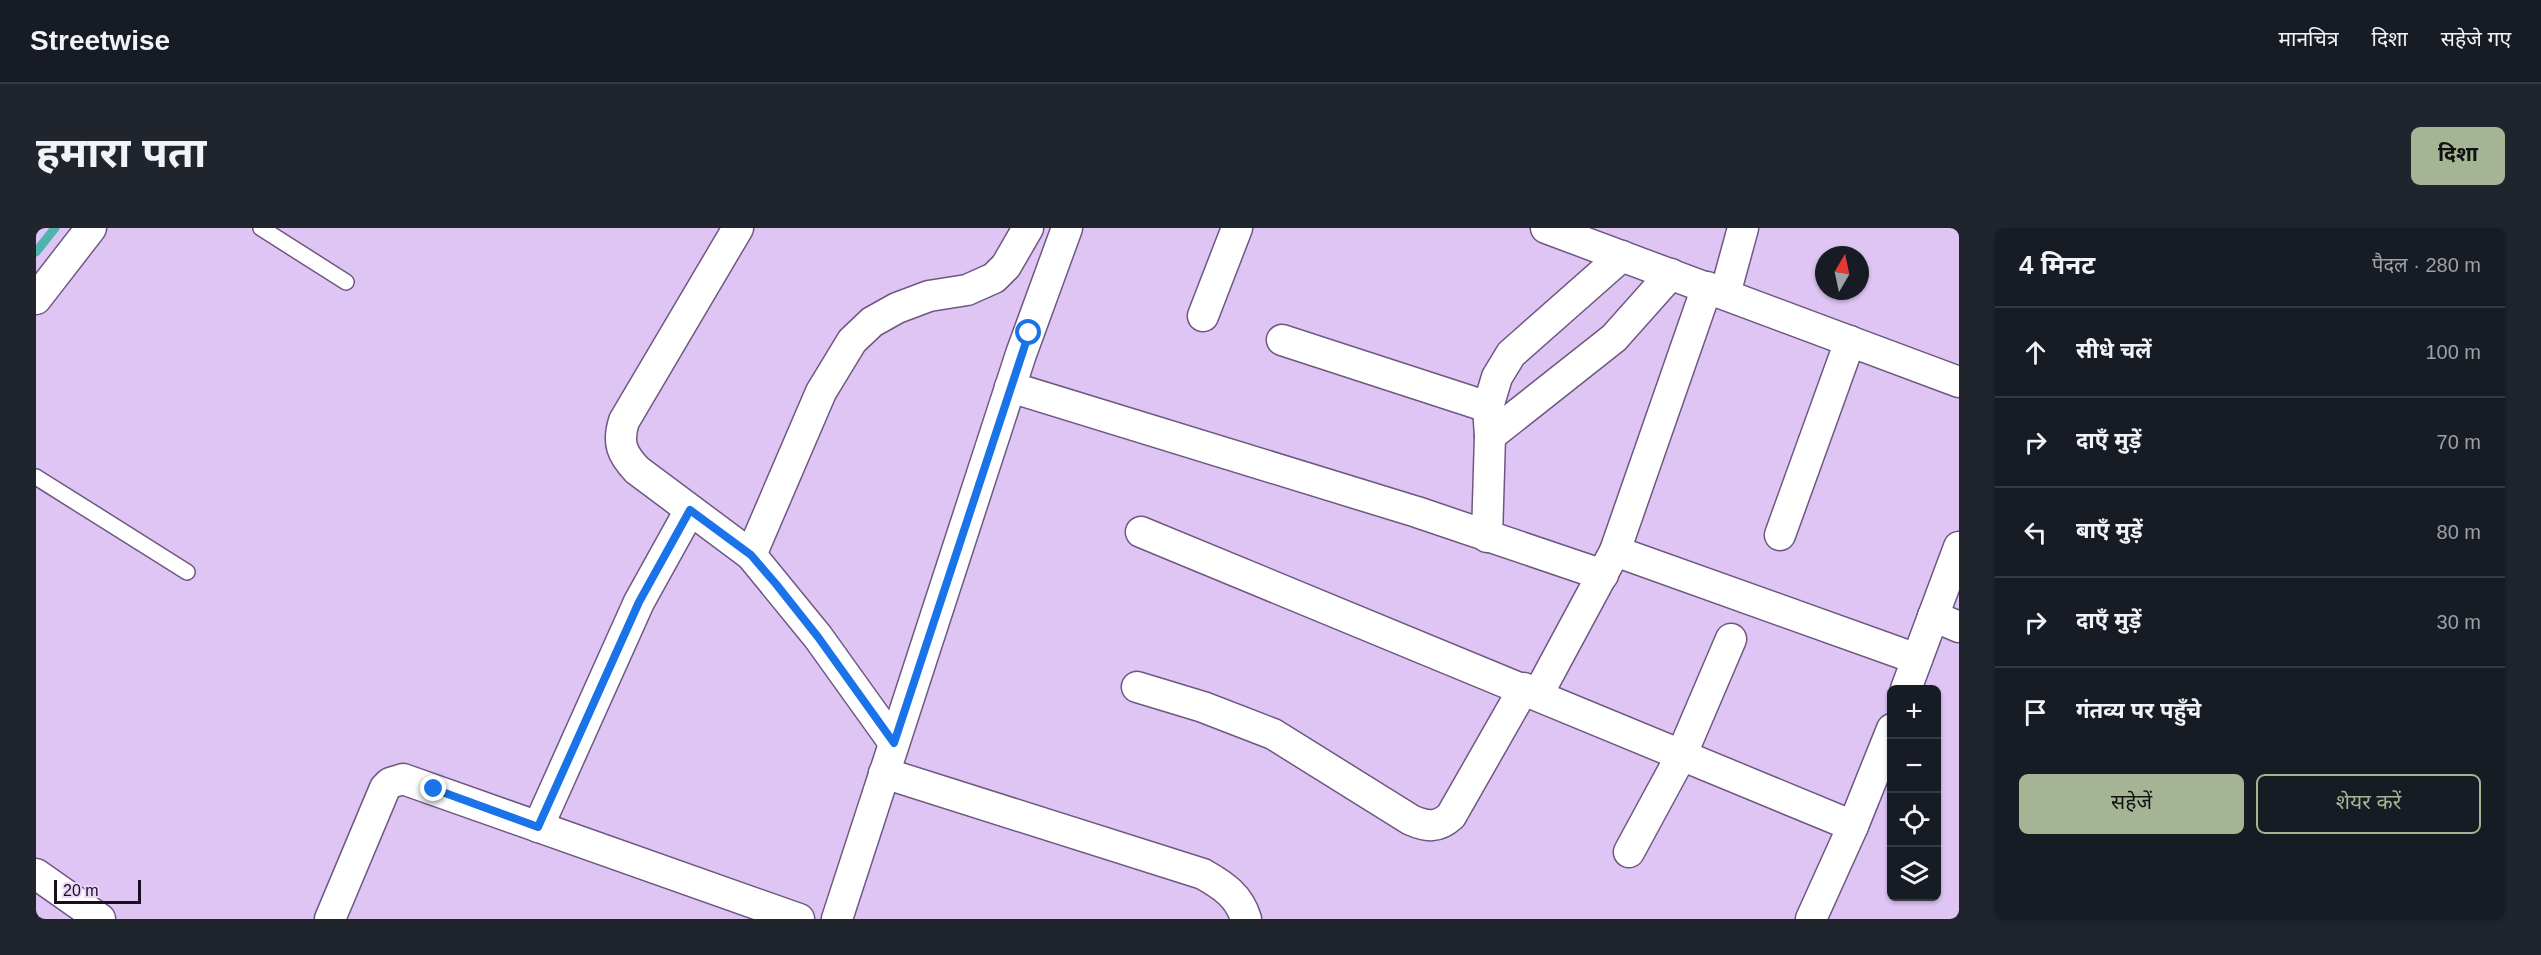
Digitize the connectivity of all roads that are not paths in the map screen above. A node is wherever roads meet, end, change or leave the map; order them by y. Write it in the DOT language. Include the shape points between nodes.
graph roads {
  1 [pos="91,228"];
  2 [pos="261,228"];
  3 [pos="738,228"];
  4 [pos="1028,228"];
  5 [pos="1067,228"];
  6 [pos="1237,228"];
  7 [pos="1546,228"];
  8 [pos="1743,228"];
  9 [pos="1606,243"];
  10 [pos="1671,274"];
  11 [pos="346,282"];
  12 [pos="1716,290"];
  13 [pos="36,299"];
  14 [pos="1203,316"];
  15 [pos="1282,340"];
  16 [pos="1850,341"];
  17 [pos="1959,382"];
  18 [pos="1010,387"];
  19 [pos="1489,422"];
  20 [pos="36,477"];
  21 [pos="690,510"];
  22 [pos="1141,532"];
  23 [pos="1780,535"];
  24 [pos="1487,537"];
  25 [pos="1959,547"];
  26 [pos="751,555"];
  27 [pos="1609,563"];
  28 [pos="187,572"];
  29 [pos="1946,621"];
  30 [pos="1731,639"];
  31 [pos="1917,659"];
  32 [pos="1908,685"];
  33 [pos="1137,687"];
  34 [pos="1531,691"];
  35 [pos="1888,739"];
  36 [pos="894,743"];
  37 [pos="1681,756"];
  38 [pos="884,773"];
  39 [pos="1853,826"];
  40 [pos="538,827"];
  41 [pos="1629,852"];
  42 [pos="36,874"];
  43 [pos="100,919"];
  44 [pos="330,919"];
  45 [pos="799,919"];
  46 [pos="837,919"];
  47 [pos="1246,919"];
  48 [pos="1811,919"];
  1 -- 13 [label="street"];
  2 -- 11 [label="lane"];
  3 -- 21 [label="street" via="620,433 625,458"];
  4 -- 26 [label="street" via="1006,266 994,278 967,290 928,296 897,308 872,322 852,341 820,392"];
  5 -- 18 [label="street"];
  6 -- 14 [label="street"];
  7 -- 9 [label="street"];
  8 -- 12 [label="street"];
  9 -- 10 [label="street"];
  9 -- 19 [label="street" via="1511,354 1497,377"];
  10 -- 12 [label="street"];
  10 -- 19 [label="street" via="1614,338"];
  12 -- 16 [label="street"];
  12 -- 27 [label="street"];
  15 -- 19 [label="street"];
  16 -- 17 [label="street"];
  16 -- 23 [label="street"];
  18 -- 24 [label="street"];
  18 -- 36 [label="street"];
  19 -- 24 [label="street"];
  20 -- 28 [label="lane"];
  21 -- 26 [label="street"];
  21 -- 40 [label="street" via="634,612"];
  22 -- 34 [label="street"];
  24 -- 27 [label="street"];
  25 -- 29 [label="street"];
  26 -- 36 [label="street" via="811,627"];
  27 -- 31 [label="street"];
  27 -- 34 [label="street"];
  29 -- 31 [label="street"];
  30 -- 37 [label="street"];
  31 -- 32 [label="street"];
  33 -- 34 [label="street" via="1214,710 1273,734 1411,820 1429,826 1450,816"];
  34 -- 37 [label="street"];
  35 -- 39 [label="street"];
  36 -- 38 [label="street"];
  37 -- 39 [label="street"];
  37 -- 41 [label="street"];
  38 -- 46 [label="street"];
  38 -- 47 [label="street" via="1203,874 1236,897"];
  39 -- 48 [label="street"];
  40 -- 44 [label="street" via="403,779 390,783 381,795"];
  40 -- 45 [label="street"];
  42 -- 43 [label="street"];
}
